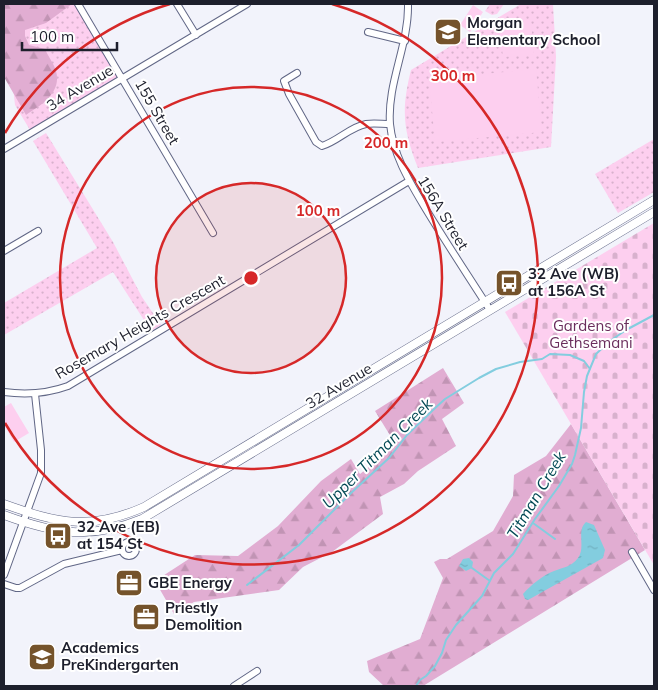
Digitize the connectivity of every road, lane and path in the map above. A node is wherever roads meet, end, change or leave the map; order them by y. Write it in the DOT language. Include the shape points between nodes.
graph roads {
  1 [pos="78,4"];
  2 [pos="177,4"];
  3 [pos="247,4"];
  4 [pos="408,4"];
  5 [pos="368,32"];
  6 [pos="196,35"];
  7 [pos="405,41"];
  8 [pos="297,73"];
  9 [pos="122,78"];
  10 [pos="390,124"];
  11 [pos="4,148"];
  12 [pos="409,181"];
  13 [pos="654,200"];
  14 [pos="654,212"];
  15 [pos="38,231"];
  16 [pos="213,233"];
  17 [pos="4,251"];
  18 [pos="484,302"];
  19 [pos="490,310"];
  20 [pos="4,392"];
  21 [pos="35,394"];
  22 [pos="321,402"];
  23 [pos="286,433"];
  24 [pos="4,504"];
  25 [pos="27,512"];
  26 [pos="4,515"];
  27 [pos="24,522"];
  28 [pos="122,550"];
  29 [pos="632,552"];
  30 [pos="4,575"];
  31 [pos="4,584"];
  32 [pos="654,590"];
  33 [pos="257,671"];
  34 [pos="234,686"];
  1 -- 9 [label="street, 155 Street"];
  2 -- 6 [label="street"];
  3 -- 6 [label="street, 34 Avenue"];
  4 -- 7 [label="street, 156A Street"];
  5 -- 7 [label="street"];
  6 -- 9 [label="street, 34 Avenue"];
  7 -- 10 [label="street, 156A Street" via="391,100"];
  8 -- 10 [label="street" via="284,81 316,142 322,146 365,124"];
  9 -- 11 [label="street, 34 Avenue"];
  9 -- 16 [label="street, 155 Street"];
  10 -- 12 [label="street, 156A Street" via="396,152"];
  12 -- 18 [label="street, 156A Street"];
  12 -- 21 [label="street, Rosemary Heights Crescent" via="68,386"];
  13 -- 18 [label="main road, 32 Avenue"];
  14 -- 19 [label="main road, 32 Avenue"];
  15 -- 17 [label="street"];
  18 -- 19 [label="street, 156A Street"];
  18 -- 22 [label="main road, 32 Avenue"];
  19 -- 23 [label="main road, 32 Avenue"];
  20 -- 21 [label="street, Rosemary Heights Crescent"];
  21 -- 25 [label="street" via="41,473"];
  22 -- 23 [label="main road" via="315,410 287,427"];
  22 -- 25 [label="main road, 32 Avenue" via="144,507 126,514 77,523"];
  23 -- 27 [label="main road, 32 Avenue" via="153,514 129,525 104,532 74,533"];
  24 -- 25 [label="main road, 32 Avenue"];
  25 -- 27 [label="street"];
  26 -- 27 [label="main road, 32 Avenue"];
  27 -- 30 [label="street"];
  28 -- 31 [label="street" via="64,564 20,588"];
  29 -- 32 [label="street"];
  33 -- 34 [label="street"];
}
